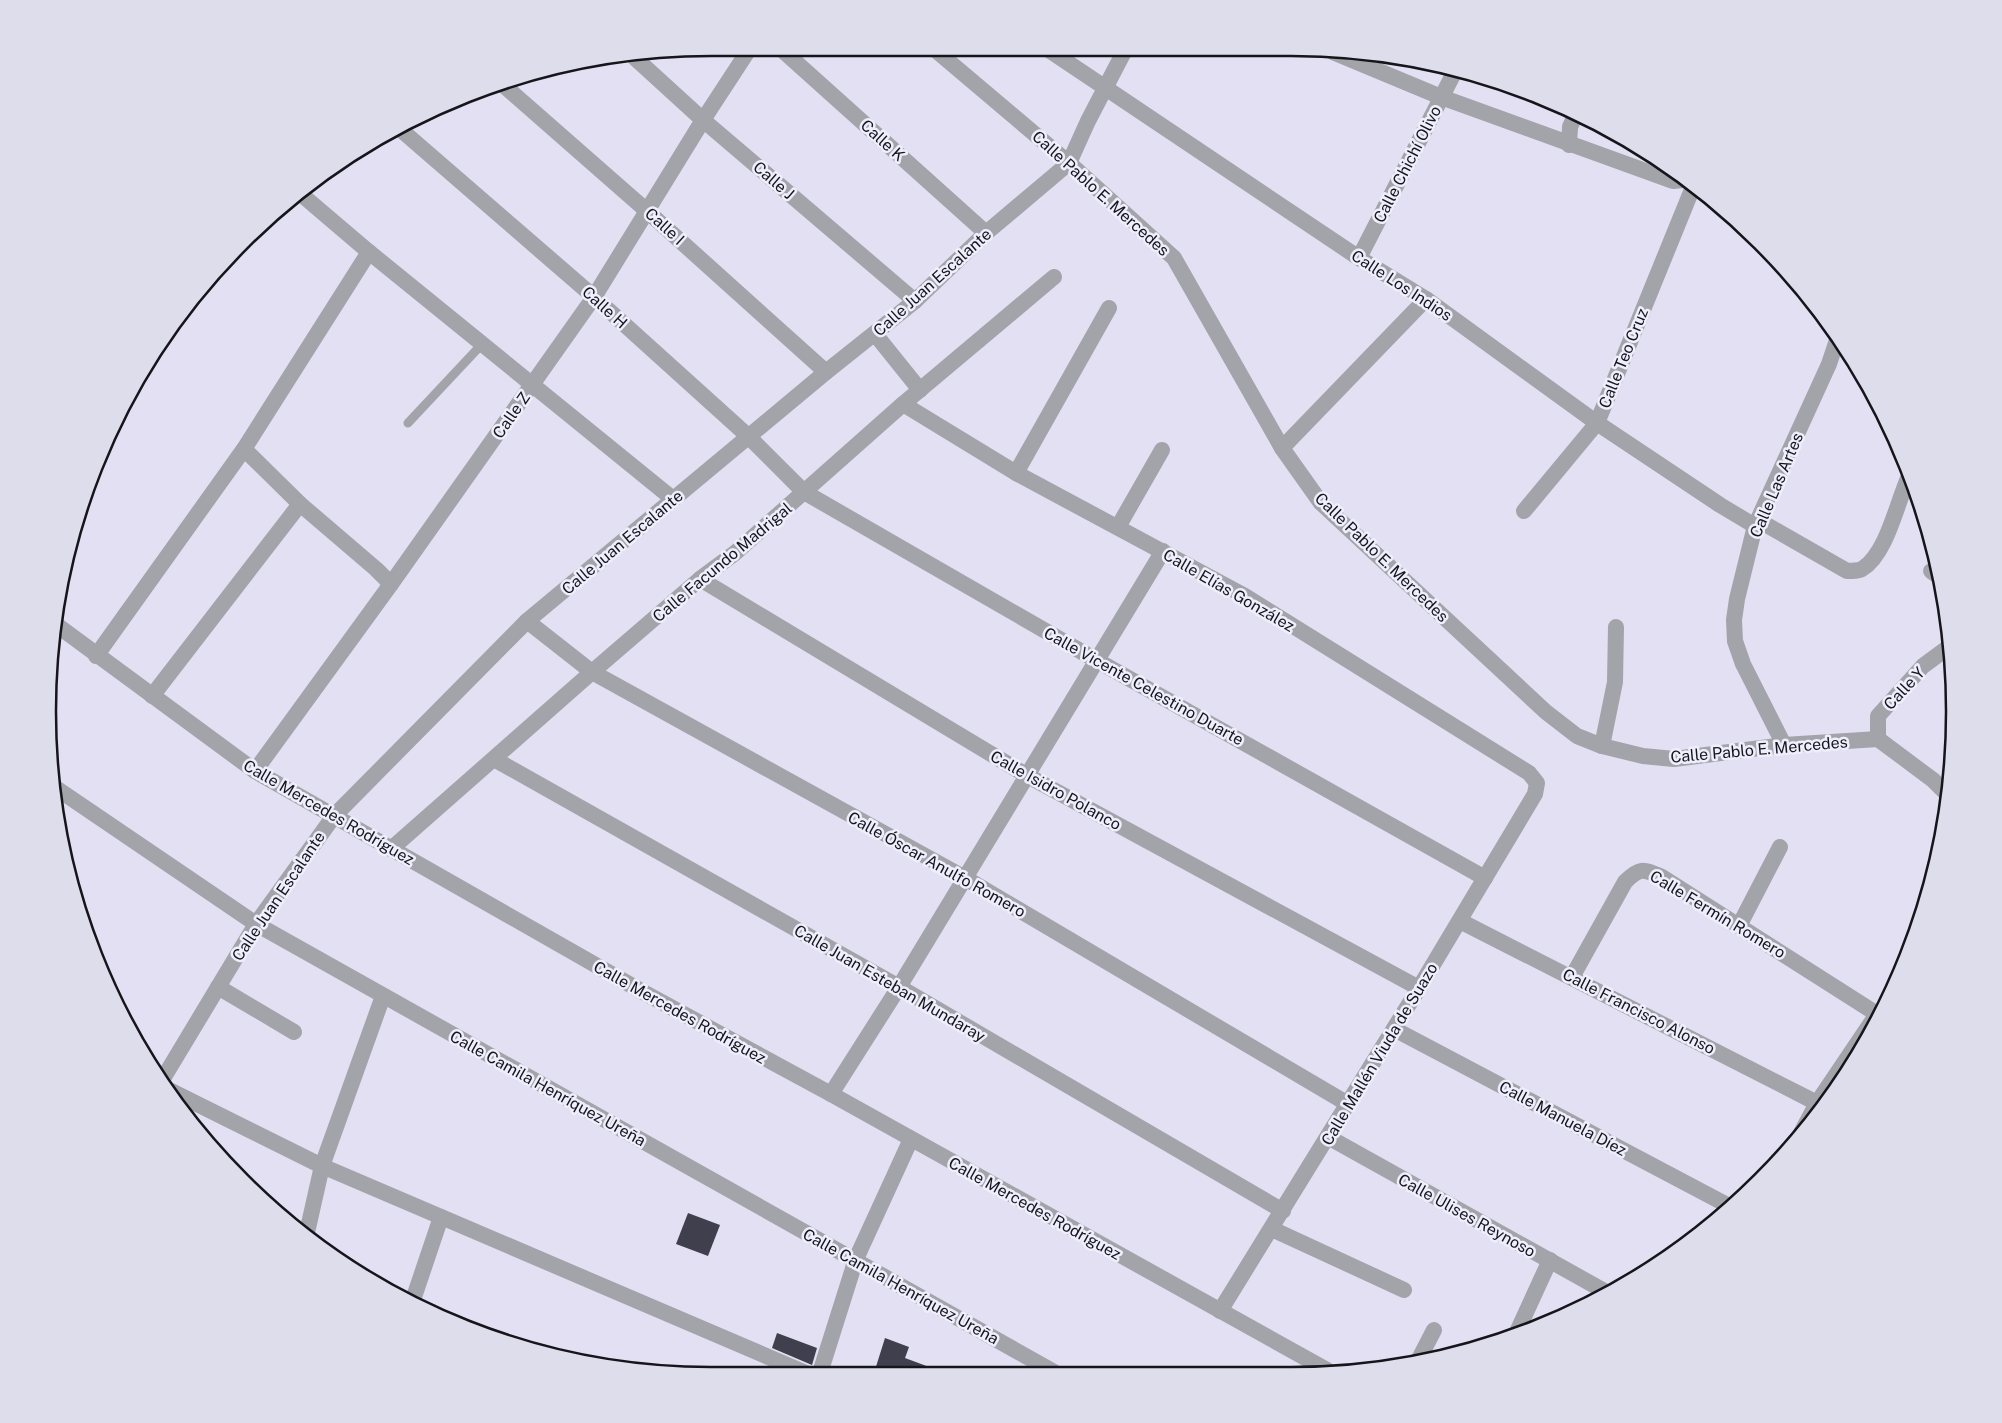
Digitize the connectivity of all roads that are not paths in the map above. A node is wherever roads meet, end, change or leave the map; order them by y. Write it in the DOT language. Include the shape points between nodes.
graph roads {
  1 [pos="745,56"];
  2 [pos="789,56"];
  3 [pos="942,56"];
  4 [pos="1058,56"];
  5 [pos="1122,56"];
  6 [pos="1352,60"];
  7 [pos="638,61"];
  8 [pos="1452,77"];
  9 [pos="1105,88"];
  10 [pos="508,89"];
  11 [pos="1441,97"];
  12 [pos="703,120"];
  13 [pos="1573,121"];
  14 [pos="405,133"];
  15 [pos="1569,145"];
  16 [pos="1069,163"];
  17 [pos="1674,181"];
  18 [pos="1690,193"];
  19 [pos="305,198"];
  20 [pos="647,211"];
  21 [pos="986,233"];
  22 [pos="369,252"];
  23 [pos="1360,258"];
  24 [pos="1054,276"];
  25 [pos="594,297"];
  26 [pos="1426,299"];
  27 [pos="915,301"];
  28 [pos="1109,308"];
  29 [pos="875,334"];
  30 [pos="483,343"];
  31 [pos="1835,347"];
  32 [pos="826,372"];
  33 [pos="533,383"];
  34 [pos="920,390"];
  35 [pos="903,404"];
  36 [pos="408,423"];
  37 [pos="1597,423"];
  38 [pos="748,436"];
  39 [pos="1282,448"];
  40 [pos="244,449"];
  41 [pos="1162,450"];
  42 [pos="1016,473"];
  43 [pos="1906,487"];
  44 [pos="804,492"];
  45 [pos="674,499"];
  46 [pos="300,504"];
  47 [pos="1524,511"];
  48 [pos="1756,523"];
  49 [pos="1118,527"];
  50 [pos="1163,552"];
  51 [pos="700,579"];
  52 [pos="391,584"];
  53 [pos="527,622"];
  54 [pos="1616,627"];
  55 [pos="62,629"];
  56 [pos="1942,652"];
  57 [pos="96,656"];
  58 [pos="1096,660"];
  59 [pos="592,672"];
  60 [pos="152,696"];
  61 [pos="1878,740"];
  62 [pos="1784,745"];
  63 [pos="1602,746"];
  64 [pos="494,759"];
  65 [pos="255,771"];
  66 [pos="1026,775"];
  67 [pos="1941,788"];
  68 [pos="62,792"];
  69 [pos="1535,794"];
  70 [pos="334,816"];
  71 [pos="1780,847"];
  72 [pos="391,849"];
  73 [pos="965,878"];
  74 [pos="1485,878"];
  75 [pos="1460,921"];
  76 [pos="256,924"];
  77 [pos="1739,926"];
  78 [pos="1572,977"];
  79 [pos="218,987"];
  80 [pos="899,987"];
  81 [pos="1419,988"];
  82 [pos="384,996"];
  83 [pos="1875,1007"];
  84 [pos="1394,1029"];
  85 [pos="294,1032"];
  86 [pos="166,1074"];
  87 [pos="831,1094"];
  88 [pos="182,1096"];
  89 [pos="1816,1102"];
  90 [pos="1348,1104"];
  91 [pos="1328,1137"];
  92 [pos="911,1139"];
  93 [pos="322,1166"];
  94 [pos="1724,1203"];
  95 [pos="1283,1211"];
  96 [pos="440,1217"];
  97 [pos="308,1227"];
  98 [pos="1272,1229"];
  99 [pos="856,1260"];
  100 [pos="1550,1260"];
  101 [pos="1600,1289"];
  102 [pos="1404,1290"];
  103 [pos="415,1295"];
  104 [pos="1220,1311"];
  105 [pos="1520,1325"];
  106 [pos="1434,1330"];
  107 [pos="1422,1353"];
  108 [pos="1319,1366"];
  109 [pos="792,1367"];
  110 [pos="822,1367"];
  111 [pos="1045,1367"];
  1 -- 12 [label="street, Calle Z"];
  2 -- 21 [label="street, Calle K"];
  3 -- 16 [label="street, Calle Pablo E. Mercedes"];
  4 -- 9 [label="street, Calle Los Indios"];
  5 -- 9 [label="street, Calle Juan Escalante"];
  6 -- 11 [label="street"];
  7 -- 12 [label="street, Calle J"];
  8 -- 11 [label="street, Calle Chichí Olivo"];
  9 -- 16 [label="street, Calle Juan Escalante"];
  9 -- 23 [label="street, Calle Los Indios"];
  10 -- 20 [label="street, Calle I"];
  11 -- 15 [label="street"];
  11 -- 23 [label="street, Calle Chichí Olivo"];
  12 -- 20 [label="street, Calle Z"];
  12 -- 27 [label="street, Calle J"];
  13 -- 15 [label="street"];
  14 -- 25 [label="street, Calle H"];
  15 -- 17 [label="street"];
  16 -- 21 [label="street, Calle Juan Escalante"];
  16 -- 39 [label="street, Calle Pablo E. Mercedes" via="1174,258"];
  18 -- 37 [label="street, Calle Teo Cruz"];
  19 -- 22 [label="street"];
  20 -- 25 [label="street, Calle Z"];
  20 -- 32 [label="street, Calle I"];
  21 -- 27 [label="street, Calle Juan Escalante"];
  22 -- 30 [label="street"];
  22 -- 40 [label="street"];
  23 -- 26 [label="street, Calle Los Indios"];
  24 -- 34 [label="street, Calle Facundo Madrigal"];
  25 -- 33 [label="street, Calle Z"];
  25 -- 38 [label="street, Calle H"];
  26 -- 37 [label="street, Calle Los Indios"];
  26 -- 39 [label="street"];
  27 -- 29 [label="street, Calle Juan Escalante"];
  28 -- 42 [label="street"];
  29 -- 32 [label="street, Calle Juan Escalante"];
  29 -- 34 [label="street"];
  30 -- 33 [label="street"];
  30 -- 36 [label="lane"];
  31 -- 48 [label="street, Calle Las Artes"];
  32 -- 38 [label="street, Calle Juan Escalante"];
  33 -- 45 [label="street"];
  33 -- 52 [label="street, Calle Z"];
  34 -- 35 [label="street, Calle Facundo Madrigal"];
  35 -- 42 [label="street, Calle Elías González"];
  35 -- 44 [label="street, Calle Facundo Madrigal"];
  37 -- 47 [label="street, Calle Teo Cruz"];
  37 -- 48 [label="street, Calle Los Indios" via="1720,505"];
  38 -- 44 [label="street, Calle H"];
  38 -- 45 [label="street, Calle Juan Escalante"];
  39 -- 63 [label="street, Calle Pablo E. Mercedes" via="1321,503 1546,712 1577,736"];
  40 -- 46 [label="street"];
  40 -- 57 [label="street"];
  41 -- 49 [label="street"];
  42 -- 49 [label="street, Calle Elías González"];
  43 -- 48 [label="street, Calle Los Indios" via="1882,546 1870,563 1860,570 1847,571"];
  44 -- 51 [label="street, Calle Facundo Madrigal" via="735,553"];
  44 -- 58 [label="street, Calle Vicente Celestino Duarte"];
  45 -- 53 [label="street, Calle Juan Escalante"];
  46 -- 52 [label="street"];
  46 -- 60 [label="street"];
  48 -- 62 [label="street, Calle Las Artes" via="1737,599 1735,641 1743,664"];
  49 -- 50 [label="street, Calle Elías González"];
  50 -- 58 [label="street"];
  50 -- 69 [label="street, Calle Elías González" via="1245,596 1530,773 1537,783"];
  51 -- 59 [label="street, Calle Facundo Madrigal"];
  51 -- 66 [label="street, Calle Isidro Polanco"];
  52 -- 65 [label="street, Calle Z"];
  53 -- 59 [label="street, Calle Óscar Anulfo Romero"];
  53 -- 70 [label="street, Calle Juan Escalante"];
  54 -- 63 [label="street" via="1614,682"];
  55 -- 57 [label="street, Calle Mercedes Rodríguez"];
  56 -- 61 [label="street, Calle Y" via="1923,666 1878,716"];
  57 -- 60 [label="street, Calle Mercedes Rodríguez"];
  58 -- 66 [label="street"];
  58 -- 74 [label="street, Calle Vicente Celestino Duarte"];
  59 -- 64 [label="street, Calle Facundo Madrigal"];
  59 -- 73 [label="street, Calle Óscar Anulfo Romero"];
  60 -- 65 [label="street, Calle Mercedes Rodríguez"];
  61 -- 62 [label="street, Calle Pablo E. Mercedes"];
  61 -- 67 [label="street"];
  62 -- 63 [label="street, Calle Pablo E. Mercedes" via="1674,759 1643,756"];
  64 -- 72 [label="street, Calle Facundo Madrigal"];
  64 -- 80 [label="street, Calle Juan Esteban Mundaray"];
  65 -- 70 [label="street, Calle Mercedes Rodríguez"];
  66 -- 73 [label="street"];
  66 -- 81 [label="street, Calle Isidro Polanco"];
  68 -- 76 [label="street, Calle Camila Henríquez Ureña"];
  69 -- 74 [label="street, Calle Mallén Viuda de Suazo"];
  70 -- 72 [label="street, Calle Mercedes Rodríguez"];
  70 -- 76 [label="street, Calle Juan Escalante"];
  71 -- 77 [label="street"];
  72 -- 87 [label="street, Calle Mercedes Rodríguez"];
  73 -- 80 [label="street"];
  73 -- 90 [label="street, Calle Óscar Anulfo Romero"];
  74 -- 75 [label="street, Calle Mallén Viuda de Suazo"];
  75 -- 78 [label="street, Calle Francisco Alonso"];
  75 -- 81 [label="street, Calle Mallén Viuda de Suazo"];
  76 -- 79 [label="street, Calle Juan Escalante"];
  76 -- 82 [label="street, Calle Camila Henríquez Ureña"];
  77 -- 78 [label="street, Calle Fermín Romero" via="1662,877 1645,870 1636,872 1625,882"];
  77 -- 83 [label="street, Calle Fermín Romero"];
  78 -- 89 [label="street, Calle Francisco Alonso"];
  79 -- 85 [label="street"];
  79 -- 86 [label="street, Calle Juan Escalante"];
  80 -- 87 [label="street"];
  80 -- 95 [label="street, Calle Juan Esteban Mundaray"];
  81 -- 84 [label="street, Calle Mallén Viuda de Suazo"];
  82 -- 93 [label="street"];
  82 -- 99 [label="street, Calle Camila Henríquez Ureña"];
  84 -- 90 [label="street, Calle Mallén Viuda de Suazo"];
  84 -- 94 [label="street, Calle Manuela Díez"];
  87 -- 92 [label="street, Calle Mercedes Rodríguez"];
  88 -- 93 [label="street"];
  90 -- 91 [label="street, Calle Mallén Viuda de Suazo"];
  91 -- 95 [label="street, Calle Mallén Viuda de Suazo"];
  91 -- 100 [label="street, Calle Ulises Reynoso"];
  92 -- 99 [label="street"];
  92 -- 104 [label="street, Calle Mercedes Rodríguez"];
  93 -- 96 [label="street"];
  93 -- 97 [label="street"];
  95 -- 98 [label="street, Calle Mallén Viuda de Suazo"];
  96 -- 103 [label="street"];
  96 -- 109 [label="street"];
  98 -- 102 [label="street"];
  98 -- 104 [label="street, Calle Mallén Viuda de Suazo"];
  99 -- 110 [label="street"];
  99 -- 111 [label="street, Calle Camila Henríquez Ureña"];
  100 -- 101 [label="street, Calle Ulises Reynoso"];
  100 -- 105 [label="street"];
  104 -- 108 [label="street, Calle Mercedes Rodríguez"];
  106 -- 107 [label="street"];
}
